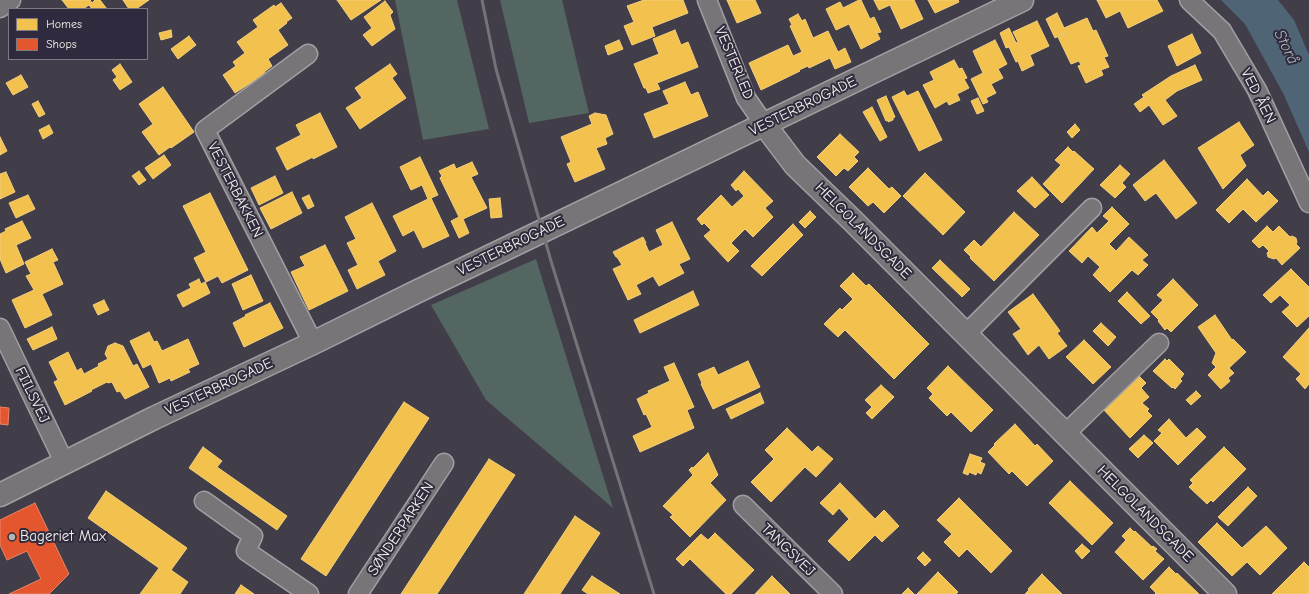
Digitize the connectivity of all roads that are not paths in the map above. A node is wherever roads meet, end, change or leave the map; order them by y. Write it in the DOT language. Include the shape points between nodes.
graph roads {
  1 [pos="12,0"];
  2 [pos="707,0"];
  3 [pos="1022,0"];
  4 [pos="1189,0"];
  5 [pos="0,8"];
  6 [pos="308,54"];
  7 [pos="764,124"];
  8 [pos="1309,204"];
  9 [pos="1092,208"];
  10 [pos="0,328"];
  11 [pos="966,334"];
  12 [pos="313,343"];
  13 [pos="1159,343"];
  14 [pos="1065,434"];
  15 [pos="64,462"];
  16 [pos="444,463"];
  17 [pos="0,495"];
  18 [pos="204,501"];
  19 [pos="743,505"];
  20 [pos="309,594"];
  21 [pos="358,594"];
  22 [pos="833,594"];
  23 [pos="1225,594"];
  1 -- 5 [label="street"];
  2 -- 7 [label="street, VESTERLED" via="746,98"];
  3 -- 7 [label="street, VESTERBROGADE"];
  4 -- 8 [label="street, VED ÅEN" via="1222,31 1257,90"];
  6 -- 12 [label="street, VESTERBAKKEN" via="205,130"];
  7 -- 11 [label="street, HELGOLANDSGADE" via="795,165"];
  7 -- 12 [label="street, VESTERBROGADE"];
  9 -- 11 [label="street"];
  10 -- 15 [label="street, FIILSVEJ"];
  11 -- 14 [label="street, HELGOLANDSGADE"];
  12 -- 15 [label="street, VESTERBROGADE"];
  13 -- 14 [label="street"];
  14 -- 23 [label="street, HELGOLANDSGADE"];
  15 -- 17 [label="street, VESTERBROGADE"];
  16 -- 21 [label="street, SØNDERPARKEN"];
  18 -- 20 [label="street" via="254,536 246,551"];
  19 -- 22 [label="street, TANGSVEJ"];
}
